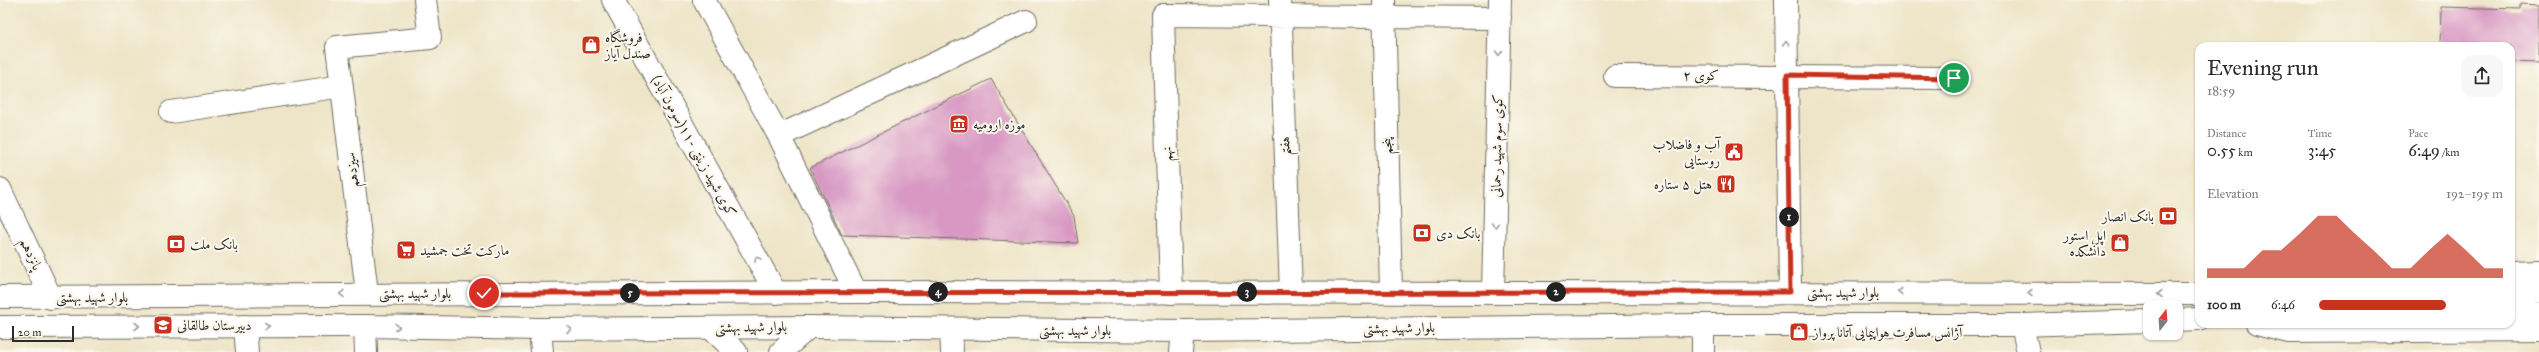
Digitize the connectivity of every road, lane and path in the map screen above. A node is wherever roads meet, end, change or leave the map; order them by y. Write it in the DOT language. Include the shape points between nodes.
graph roads {
  1 [pos="425,0"];
  2 [pos="613,0"];
  3 [pos="704,0"];
  4 [pos="1786,0"];
  5 [pos="1280,8"];
  6 [pos="1384,9"];
  7 [pos="1500,9"];
  8 [pos="1026,21"];
  9 [pos="1787,75"];
  10 [pos="1615,76"];
  11 [pos="1954,78"];
  12 [pos="342,86"];
  13 [pos="171,112"];
  14 [pos="779,136"];
  15 [pos="0,189"];
  16 [pos="2539,271"];
  17 [pos="2515,272"];
  18 [pos="2539,291"];
  19 [pos="856,292"];
  20 [pos="1171,292"];
  21 [pos="1290,292"];
  22 [pos="1391,292"];
  23 [pos="1493,292"];
  24 [pos="1790,292"];
  25 [pos="2515,292"];
  26 [pos="367,293"];
  27 [pos="776,293"];
  28 [pos="2195,294"];
  29 [pos="0,297"];
  30 [pos="51,298"];
  31 [pos="106,298"];
  32 [pos="2539,313"];
  33 [pos="2515,314"];
  34 [pos="2195,319"];
  35 [pos="2183,320"];
  36 [pos="2143,321"];
  37 [pos="1703,324"];
  38 [pos="2022,325"];
  39 [pos="0,326"];
  40 [pos="110,326"];
  41 [pos="245,326"];
  42 [pos="365,326"];
  43 [pos="809,327"];
  44 [pos="711,328"];
  45 [pos="2273,328"];
  46 [pos="540,329"];
  47 [pos="951,329"];
  48 [pos="2539,330"];
  49 [pos="1182,341"];
  50 [pos="247,352"];
  51 [pos="366,352"];
  52 [pos="542,352"];
  53 [pos="736,352"];
  54 [pos="781,352"];
  55 [pos="952,352"];
  56 [pos="1703,352"];
  57 [pos="2028,352"];
  1 -- 12 [label="main road, سیزدهم" via="430,38 337,46"];
  27 -- 2 [label="main road, کوی شهید زینتی -۱۱(سومون آباد), one-way"];
  3 -- 14 [label="main road"];
  9 -- 4 [label="main road, one-way"];
  5 -- 6 [label="main road"];
  5 -- 20 [label="main road, نهم" via="1163,15"];
  5 -- 21 [label="main road, هفتم"];
  6 -- 7 [label="main road"];
  6 -- 22 [label="main road, پنجم"];
  7 -- 23 [label="main road, کوی سوم شهید رحمانی, one-way"];
  8 -- 14 [label="main road"];
  9 -- 10 [label="main road, کوی ۲"];
  9 -- 11 [label="main road, کوی ۲"];
  9 -- 24 [label="main road"];
  12 -- 13 [label="main road"];
  12 -- 26 [label="main road, سیزدهم"];
  14 -- 19 [label="main road"];
  15 -- 30 [label="main road, پانزدهم"];
  16 -- 17 [label="main road"];
  18 -- 25 [label="main road"];
  19 -- 20 [label="main road, بلوار شهید بهشتی"];
  19 -- 27 [label="main road, بلوار شهید بهشتی"];
  20 -- 21 [label="main road, بلوار شهید بهشتی"];
  21 -- 22 [label="main road, بلوار شهید بهشتی"];
  22 -- 23 [label="main road, بلوار شهید بهشتی"];
  23 -- 24 [label="main road, بلوار شهید بهشتی"];
  28 -- 24 [label="main road, بلوار شهید بهشتی, one-way"];
  26 -- 27 [label="main road, بلوار شهید بهشتی"];
  26 -- 31 [label="main road, بلوار شهید بهشتی, one-way"];
  29 -- 30 [label="main road, بلوار شهید بهشتی"];
  30 -- 31 [label="main road, بلوار شهید بهشتی"];
  31 -- 40 [label="main road"];
  32 -- 33 [label="main road"];
  34 -- 35 [label="main road"];
  36 -- 38 [label="main road, بلوار شهید بهشتی"];
  37 -- 38 [label="main road, بلوار شهید بهشتی"];
  37 -- 49 [label="main road, بلوار شهید بهشتی"];
  37 -- 56 [label="main road"];
  38 -- 57 [label="main road"];
  39 -- 40 [label="main road, بلوار شهید بهشتی"];
  40 -- 41 [label="main road, بلوار شهید بهشتی, one-way"];
  41 -- 42 [label="main road, بلوار شهید بهشتی, one-way"];
  41 -- 50 [label="main road"];
  42 -- 46 [label="main road, بلوار شهید بهشتی, one-way"];
  42 -- 51 [label="main road"];
  43 -- 44 [label="main road, بلوار شهید بهشتی"];
  43 -- 47 [label="main road, بلوار شهید بهشتی"];
  43 -- 54 [label="main road"];
  46 -- 44 [label="main road, بلوار شهید بهشتی, one-way"];
  44 -- 53 [label="main road"];
  45 -- 48 [label="main road" via="2289,332"];
  46 -- 52 [label="main road"];
  47 -- 49 [label="main road, بلوار شهید بهشتی"];
  47 -- 55 [label="main road"];
}
